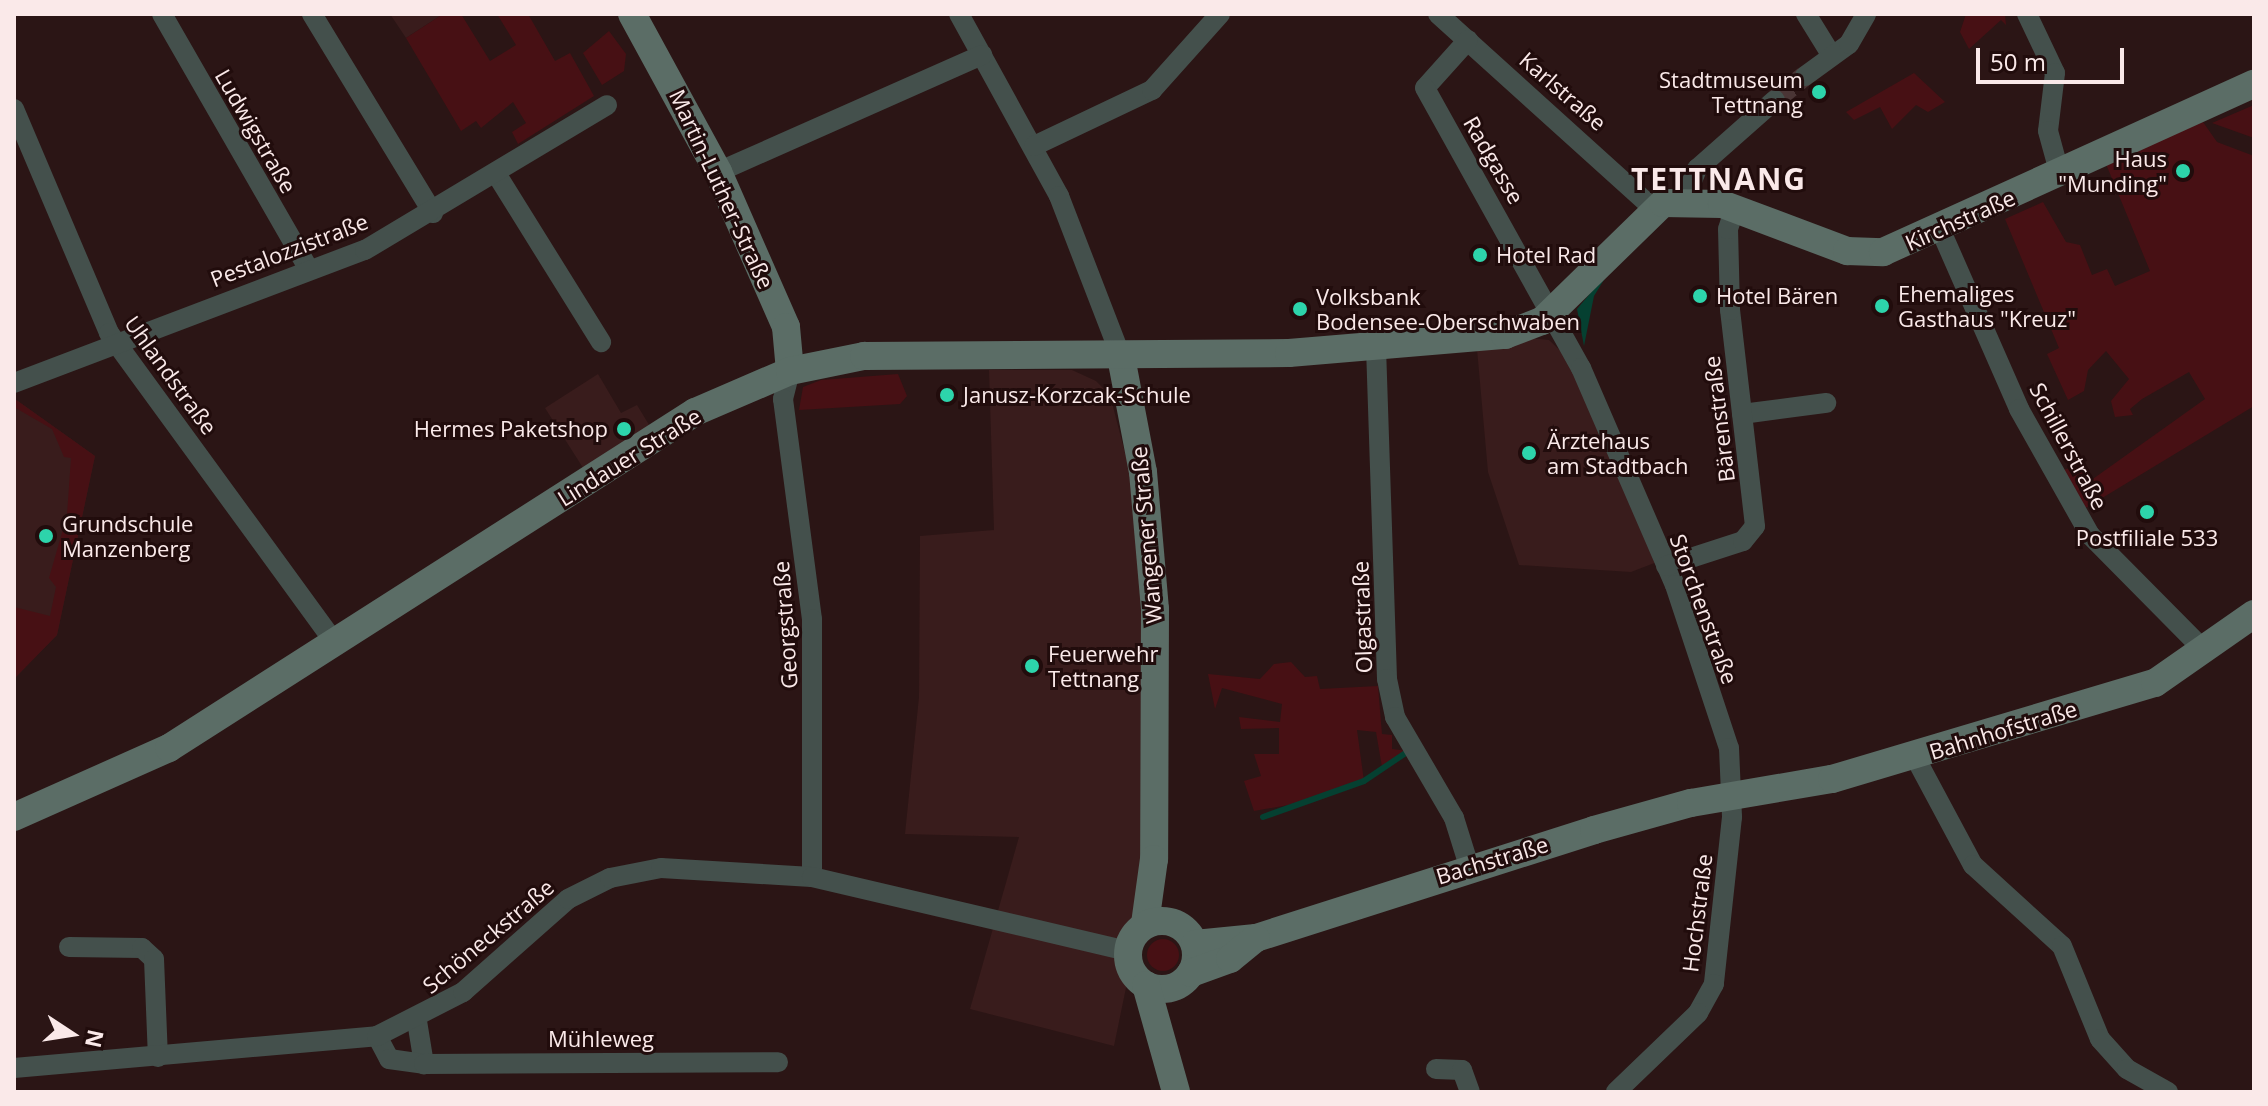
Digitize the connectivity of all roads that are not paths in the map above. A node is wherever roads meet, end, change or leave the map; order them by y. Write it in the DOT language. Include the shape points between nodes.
graph roads {
  1 [pos="162,14"];
  2 [pos="312,14"];
  3 [pos="632,14"];
  4 [pos="959,14"];
  5 [pos="1220,14"];
  6 [pos="1438,14"];
  7 [pos="1806,14"];
  8 [pos="1866,14"];
  9 [pos="2027,14"];
  10 [pos="1468,40"];
  11 [pos="982,55"];
  12 [pos="1832,56"];
  13 [pos="1805,76"];
  14 [pos="2254,84"];
  15 [pos="1775,100"];
  16 [pos="607,105"];
  17 [pos="14,109"];
  18 [pos="1034,146"];
  19 [pos="718,172"];
  20 [pos="497,175"];
  21 [pos="2060,175"];
  22 [pos="1684,201"];
  23 [pos="1735,207"];
  24 [pos="1653,208"];
  25 [pos="433,213"];
  26 [pos="1941,231"];
  27 [pos="309,270"];
  28 [pos="1553,312"];
  29 [pos="116,342"];
  30 [pos="601,342"];
  31 [pos="1376,347"];
  32 [pos="1121,357"];
  33 [pos="790,371"];
  34 [pos="14,383"];
  35 [pos="1826,403"];
  36 [pos="1742,414"];
  37 [pos="1666,566"];
  38 [pos="2254,614"];
  39 [pos="335,643"];
  40 [pos="2204,650"];
  41 [pos="1915,757"];
  42 [pos="1732,796"];
  43 [pos="14,817"];
  44 [pos="1154,859"];
  45 [pos="1469,866"];
  46 [pos="812,877"];
  47 [pos="1175,922"];
  48 [pos="1145,924"];
  49 [pos="1256,938"];
  50 [pos="1195,944"];
  51 [pos="69,947"];
  52 [pos="1128,951"];
  53 [pos="1186,978"];
  54 [pos="1146,985"];
  55 [pos="417,1021"];
  56 [pos="377,1036"];
  57 [pos="1166,1045"];
  58 [pos="158,1057"];
  59 [pos="778,1062"];
  60 [pos="424,1064"];
  61 [pos="14,1068"];
  62 [pos="1436,1069"];
  63 [pos="1176,1092"];
  64 [pos="1470,1092"];
  65 [pos="1616,1092"];
  66 [pos="2168,1092"];
  1 -- 27 [label="street, Ludwigstraße"];
  2 -- 25 [label="street"];
  3 -- 19 [label="main road, Martin-Luther-Straße"];
  4 -- 11 [label="street"];
  5 -- 18 [label="street" via="1152,90"];
  6 -- 10 [label="street, Karlstraße"];
  7 -- 12 [label="street"];
  8 -- 12 [label="street" via="1857,35"];
  9 -- 21 [label="street" via="2055,73 2048,131"];
  10 -- 24 [label="street, Karlstraße"];
  10 -- 28 [label="street, Radgasse" via="1425,88"];
  11 -- 18 [label="street"];
  11 -- 19 [label="street"];
  12 -- 13 [label="street"];
  14 -- 21 [label="main road, Kirchstraße"];
  15 -- 22 [label="street" via="1687,181"];
  16 -- 20 [label="street, Pestalozzistraße"];
  17 -- 29 [label="street, Uhlandstraße"];
  18 -- 32 [label="street" via="1083,248"];
  19 -- 33 [label="main road, Martin-Luther-Straße" via="786,327"];
  20 -- 25 [label="street, Pestalozzistraße"];
  20 -- 30 [label="street"];
  21 -- 26 [label="main road, Kirchstraße"];
  22 -- 23 [label="main road, Kirchstraße"];
  22 -- 24 [label="main road, Kirchstraße"];
  23 -- 26 [label="main road, Kirchstraße" via="1858,253"];
  23 -- 36 [label="street, Bärenstraße" via="1728,229 1730,310"];
  24 -- 28 [label="main road"];
  25 -- 27 [label="street, Pestalozzistraße"];
  26 -- 40 [label="street, Schillerstraße" via="2019,409 2090,535"];
  27 -- 29 [label="street, Pestalozzistraße"];
  28 -- 31 [label="main road, Lindauer Straße" via="1505,335"];
  28 -- 37 [label="street, Storchenstraße"];
  29 -- 34 [label="street, Pestalozzistraße"];
  29 -- 39 [label="street, Uhlandstraße"];
  31 -- 32 [label="main road, Lindauer Straße"];
  31 -- 45 [label="street, Olgastraße" via="1387,679 1395,717 1454,818"];
  32 -- 33 [label="main road, Lindauer Straße" via="864,356"];
  32 -- 44 [label="main road, Wangener Straße" via="1153,556"];
  33 -- 39 [label="main road, Lindauer Straße" via="695,412"];
  33 -- 46 [label="street, Georgstraße" via="783,399 812,619"];
  35 -- 36 [label="street"];
  36 -- 37 [label="street, Bärenstraße" via="1752,536"];
  37 -- 42 [label="street, Storchenstraße" via="1729,748"];
  38 -- 40 [label="main road, Bahnhofstraße"];
  39 -- 43 [label="main road, Lindauer Straße" via="169,748"];
  40 -- 41 [label="main road, Bahnhofstraße" via="2155,683"];
  41 -- 42 [label="main road, Bahnhofstraße"];
  41 -- 66 [label="street" via="1973,865 2062,946 2100,1039 2127,1069"];
  42 -- 45 [label="main road, Bachstraße"];
  42 -- 65 [label="street, Hochstraße" via="1719,961 1709,996"];
  44 -- 47 [label="main road, Wangener Straße"];
  44 -- 48 [label="main road, Wangener Straße"];
  45 -- 49 [label="main road, Bachstraße"];
  46 -- 52 [label="street, Schöneckstraße"];
  46 -- 55 [label="street, Schöneckstraße" via="697,867 610,878 568,899 463,992"];
  47 -- 48 [label="main road"];
  47 -- 50 [label="main road"];
  48 -- 52 [label="main road"];
  49 -- 50 [label="main road, Bachstraße"];
  49 -- 53 [label="main road, Bachstraße" via="1230,959"];
  50 -- 53 [label="main road"];
  51 -- 58 [label="street" via="142,948 154,959"];
  52 -- 54 [label="main road" via="1132,972"];
  53 -- 54 [label="main road"];
  53 -- 57 [label="main road"];
  54 -- 57 [label="main road"];
  55 -- 56 [label="street, Schöneckstraße"];
  55 -- 60 [label="street"];
  56 -- 58 [label="street, Schöneckstraße"];
  56 -- 60 [label="street, Mühleweg" via="389,1059"];
  57 -- 63 [label="main road"];
  58 -- 61 [label="street, Schöneckstraße"];
  59 -- 60 [label="street, Mühleweg"];
  62 -- 64 [label="street" via="1462,1070"];
}
